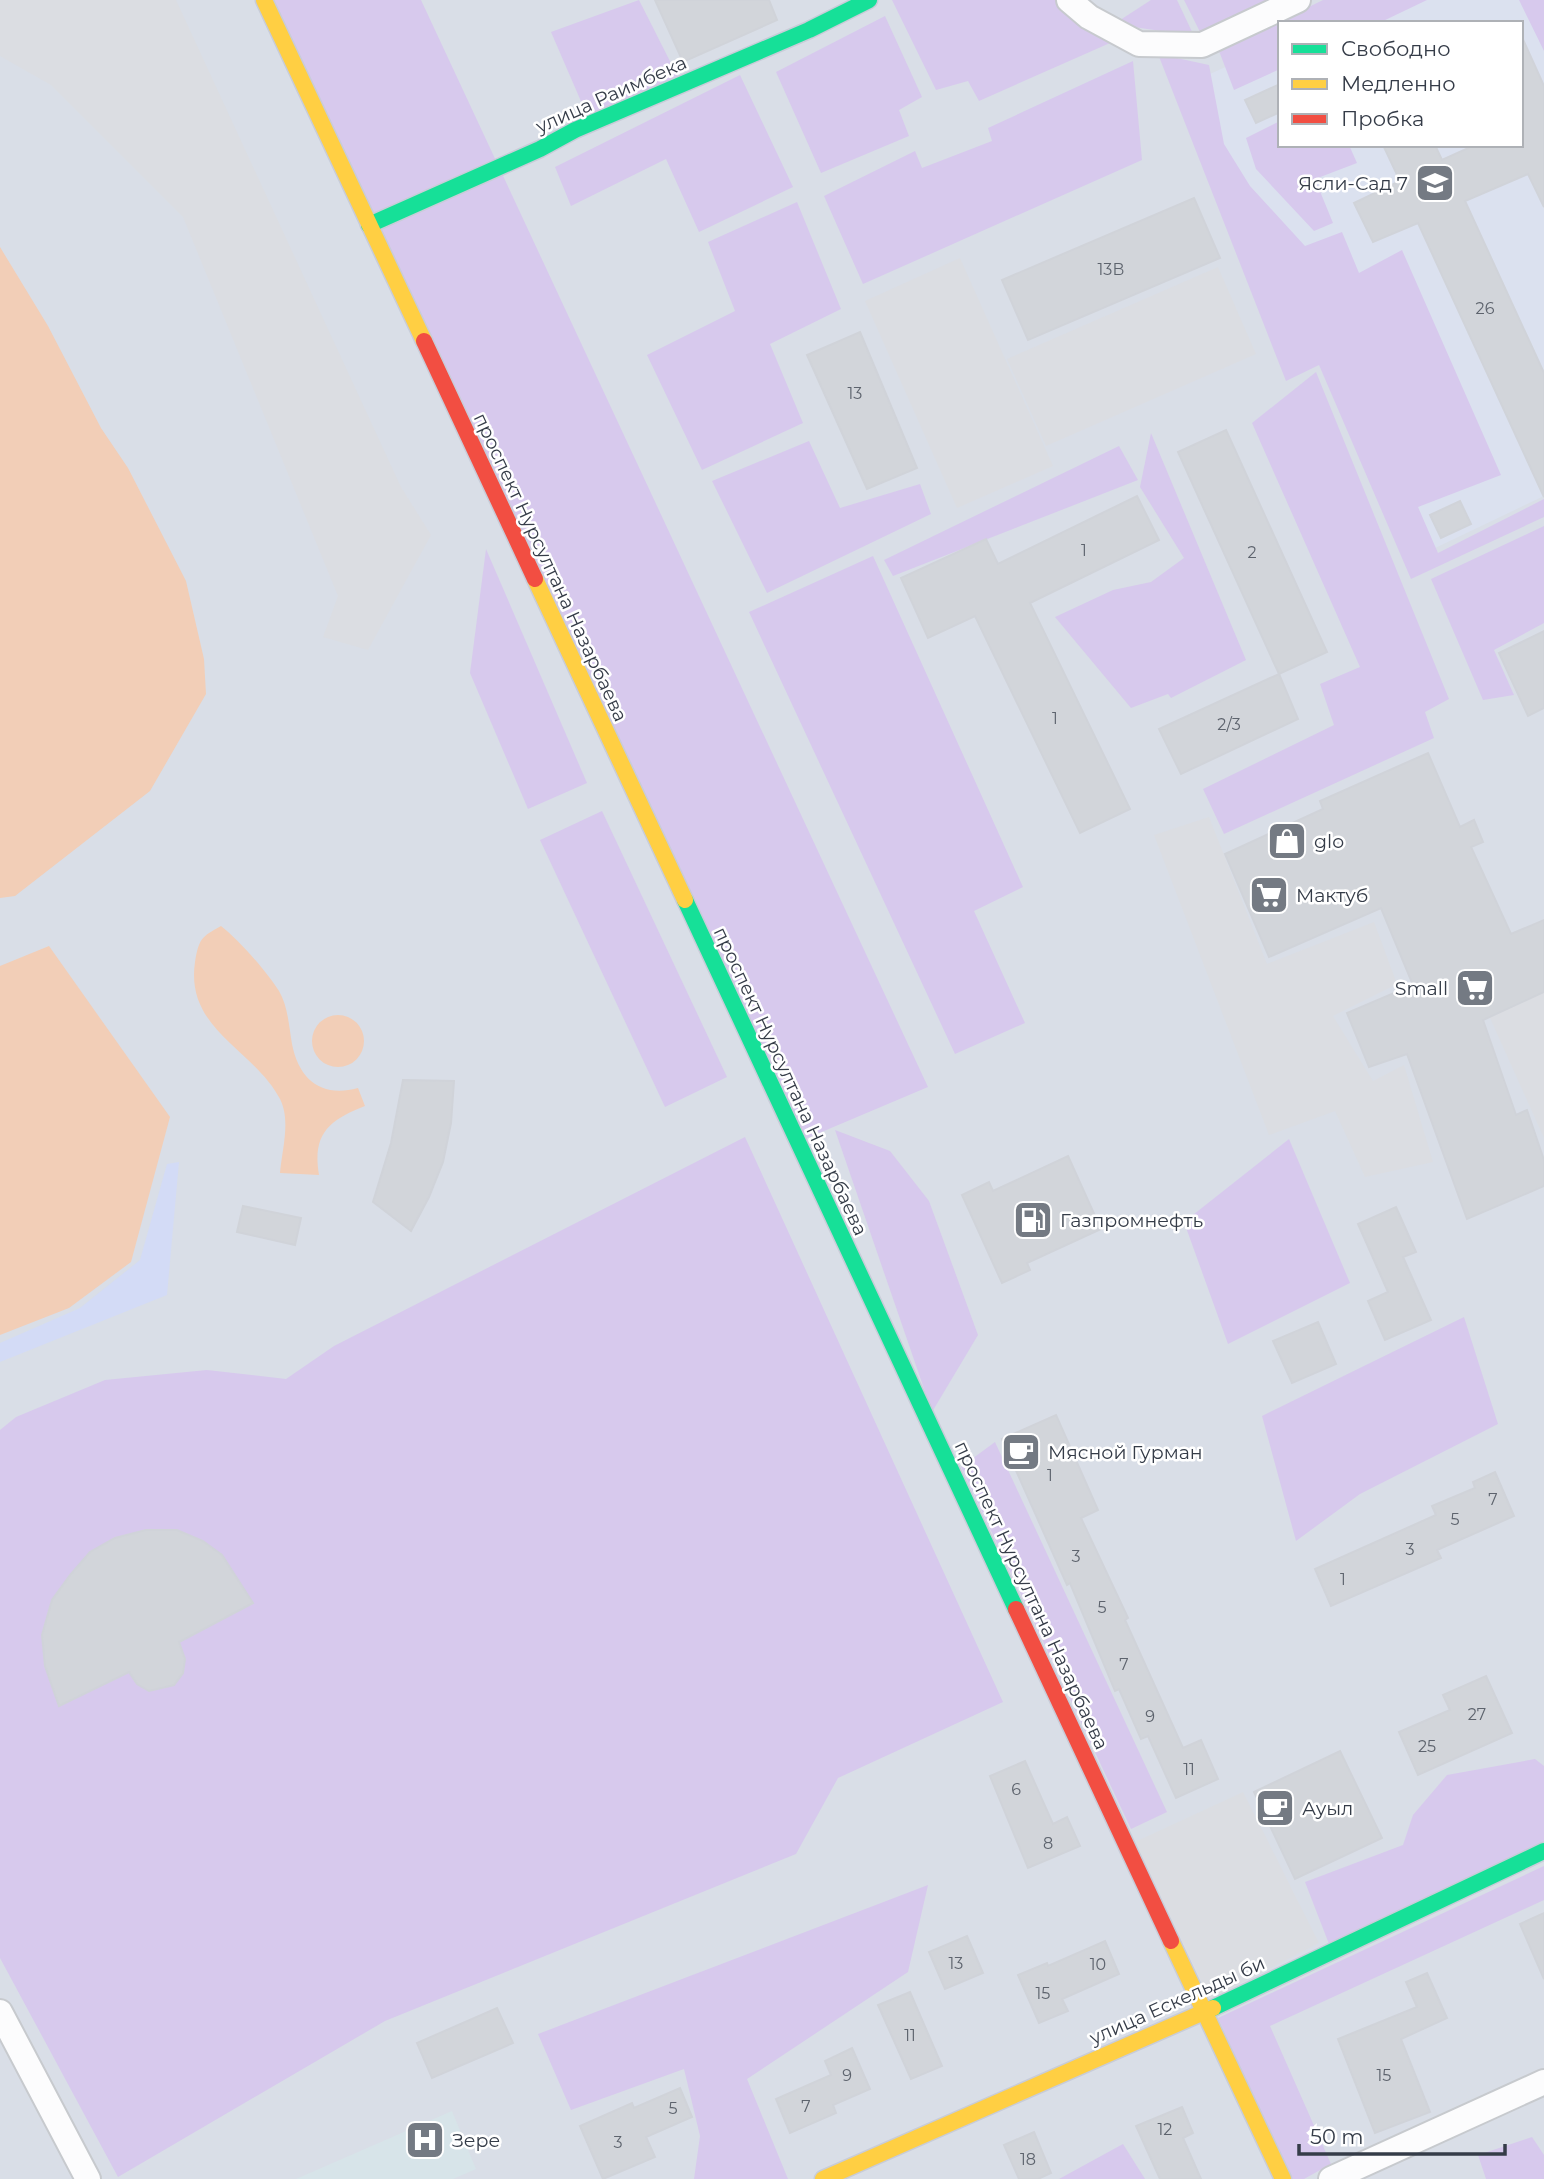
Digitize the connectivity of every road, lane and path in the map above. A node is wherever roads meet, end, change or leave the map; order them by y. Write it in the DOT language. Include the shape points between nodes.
graph roads {
  1 [pos="264,0"];
  2 [pos="869,0"];
  3 [pos="1069,0"];
  4 [pos="1298,0"];
  5 [pos="369,225"];
  6 [pos="1544,1851"];
  7 [pos="0,2012"];
  8 [pos="1204,2012"];
  9 [pos="1544,2082"];
  10 [pos="88,2179"];
  11 [pos="823,2179"];
  12 [pos="1283,2179"];
  13 [pos="1331,2179"];
  1 -- 5 [label="main road, проспект Нурсултана Назарбаева"];
  2 -- 5 [label="main road, улица Раимбека"];
  3 -- 4 [label="street" via="1089,17 1139,44 1202,46"];
  5 -- 8 [label="main road, проспект Нурсултана Назарбаева"];
  6 -- 8 [label="main road, улица Ескельды би"];
  7 -- 10 [label="street"];
  8 -- 11 [label="main road, улица Ескельды би"];
  8 -- 12 [label="main road, проспект Нурсултана Назарбаева"];
  9 -- 13 [label="street"];
}
